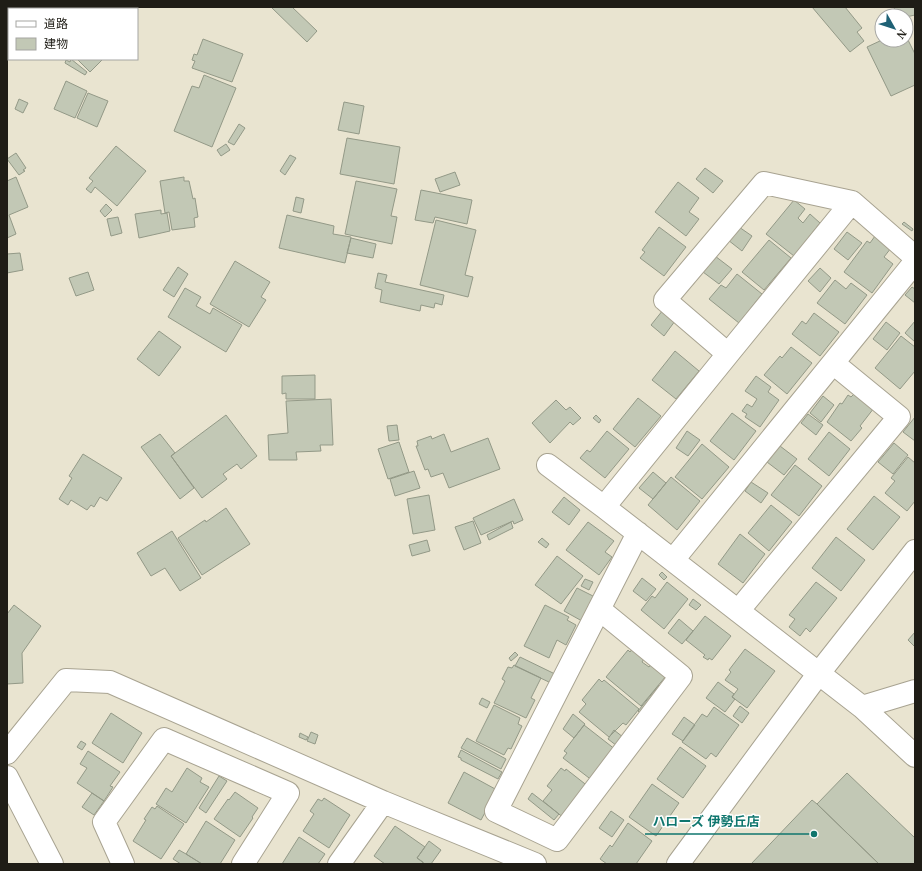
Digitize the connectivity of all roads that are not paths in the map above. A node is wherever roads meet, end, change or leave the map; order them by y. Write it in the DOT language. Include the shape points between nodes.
graph roads {
  1 [pos="852,202"];
  2 [pos="915,257"];
  3 [pos="915,262"];
  4 [pos="728,354"];
  5 [pos="832,363"];
  6 [pos="548,466"];
  7 [pos="604,507"];
  8 [pos="638,533"];
  9 [pos="915,551"];
  10 [pos="673,560"];
  11 [pos="599,609"];
  12 [pos="738,611"];
  13 [pos="818,673"];
  14 [pos="915,691"];
  15 [pos="862,707"];
  16 [pos="7,753"];
  17 [pos="915,756"];
  18 [pos="7,777"];
  19 [pos="383,802"];
  20 [pos="52,864"];
  21 [pos="123,864"];
  22 [pos="243,864"];
  23 [pos="339,864"];
  24 [pos="535,864"];
  25 [pos="678,864"];
  1 -- 2 [label="street"];
  1 -- 4 [label="street"];
  1 -- 4 [label="street" via="764,183 665,300"];
  3 -- 5 [label="street"];
  4 -- 7 [label="street"];
  5 -- 10 [label="street"];
  5 -- 12 [label="street" via="899,417"];
  6 -- 7 [label="street"];
  7 -- 8 [label="street"];
  8 -- 10 [label="street"];
  8 -- 11 [label="street"];
  9 -- 13 [label="street"];
  10 -- 12 [label="street"];
  11 -- 11 [label="street" via="496,811 557,840 681,676"];
  12 -- 13 [label="street"];
  13 -- 15 [label="street"];
  13 -- 25 [label="street"];
  14 -- 15 [label="street"];
  15 -- 17 [label="street"];
  16 -- 19 [label="street" via="66,680 110,682"];
  18 -- 20 [label="street"];
  19 -- 23 [label="street"];
  19 -- 24 [label="street"];
  21 -- 22 [label="street" via="104,822 164,738 288,793"];
}
